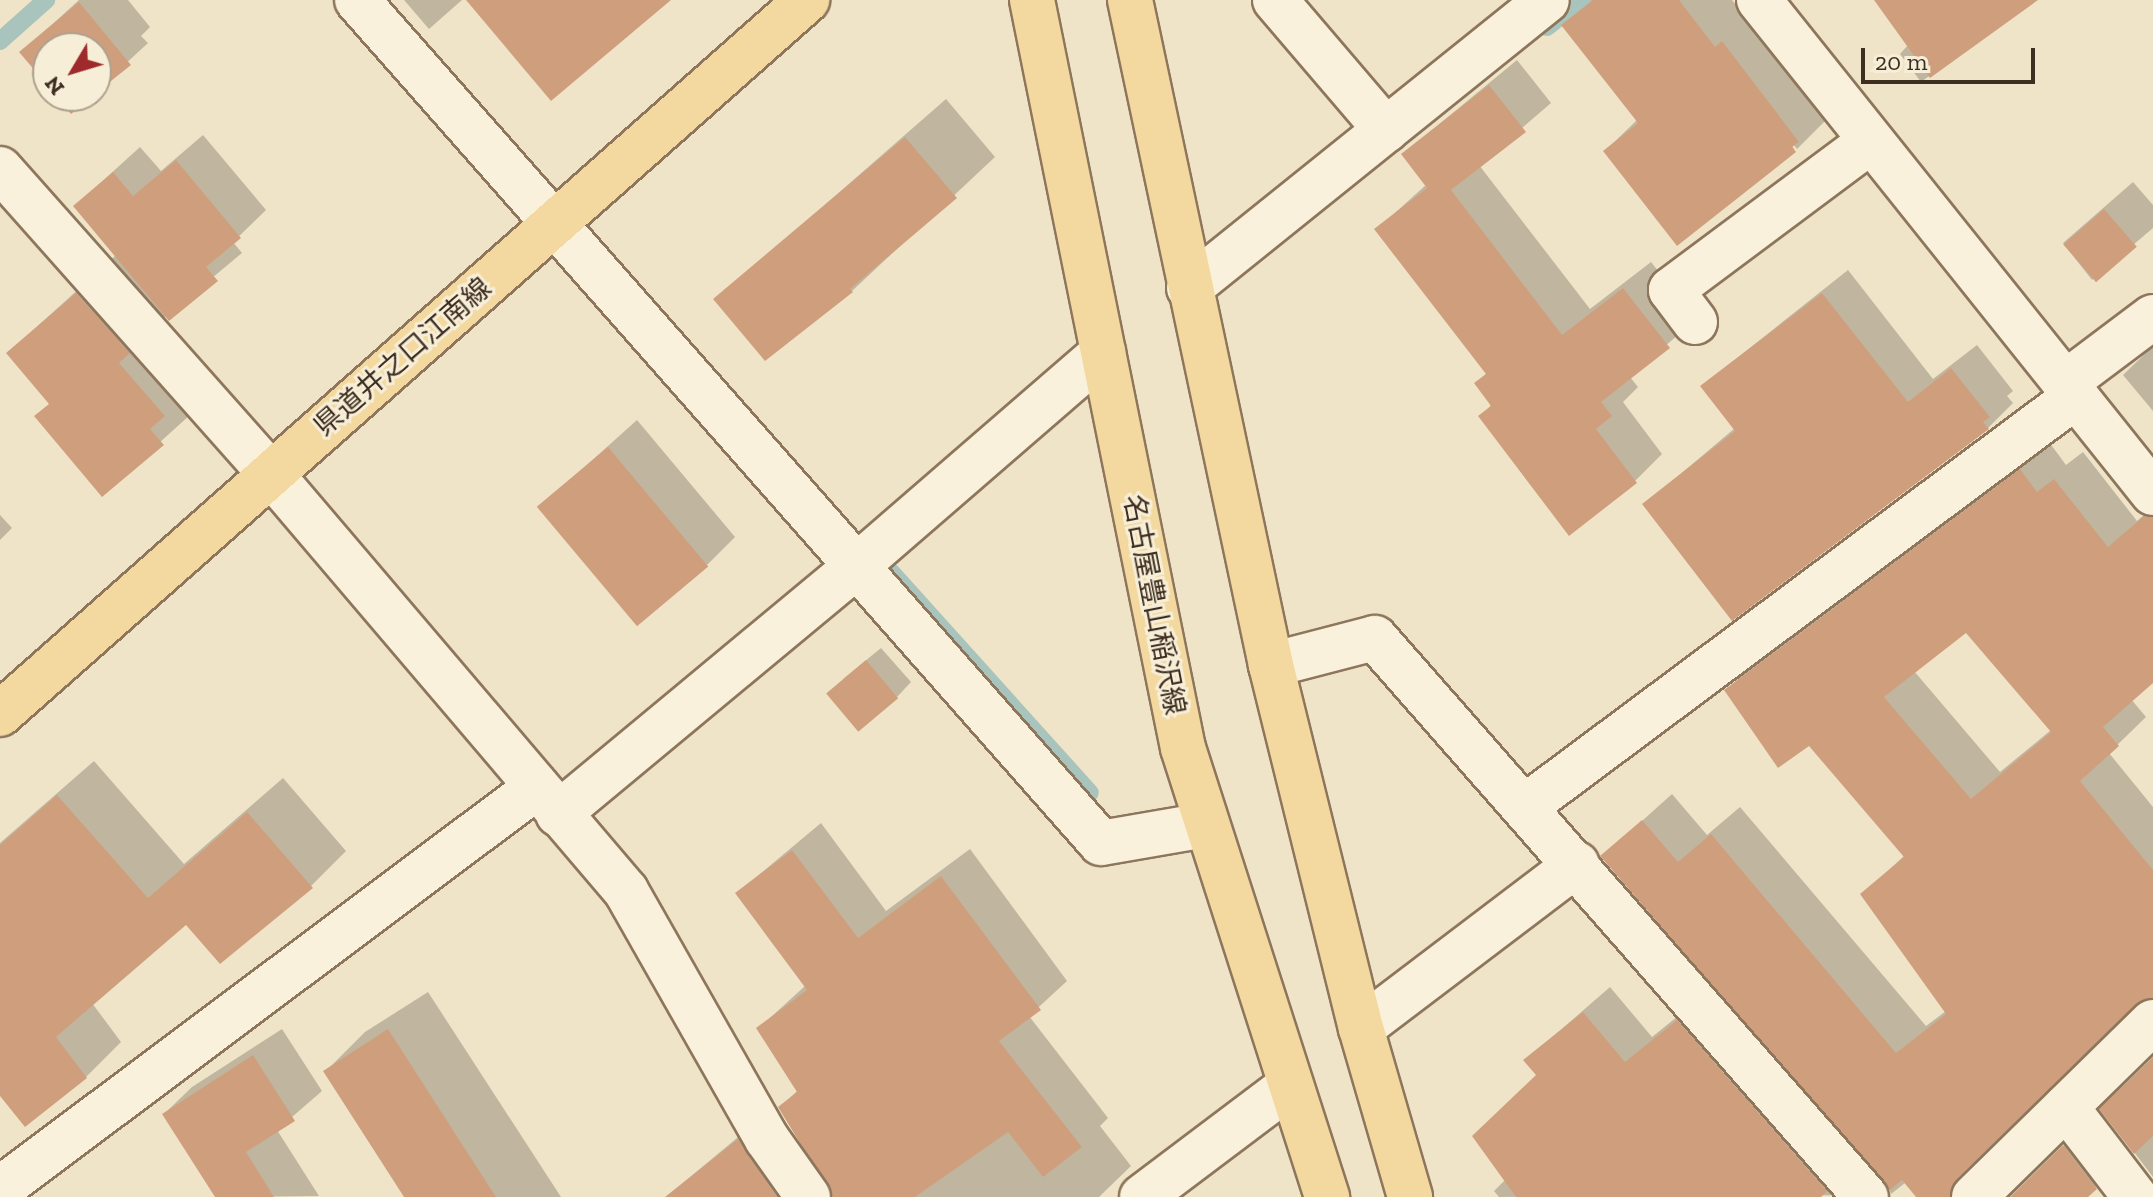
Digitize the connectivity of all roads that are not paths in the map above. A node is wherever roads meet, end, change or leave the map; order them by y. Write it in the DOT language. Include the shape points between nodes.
graph roads {
  1 [pos="357,0"];
  2 [pos="807,0"];
  3 [pos="1032,0"];
  4 [pos="1130,0"];
  5 [pos="1275,0"];
  6 [pos="1547,0"];
  7 [pos="1759,0"];
  8 [pos="1386,130"];
  9 [pos="1871,141"];
  10 [pos="0,169"];
  11 [pos="555,223"];
  12 [pos="1189,288"];
  13 [pos="2153,317"];
  14 [pos="1695,322"];
  15 [pos="1103,353"];
  16 [pos="2070,389"];
  17 [pos="271,474"];
  18 [pos="2153,493"];
  19 [pos="859,564"];
  20 [pos="1271,665"];
  21 [pos="0,714"];
  22 [pos="547,800"];
  23 [pos="1526,806"];
  24 [pos="1205,825"];
  25 [pos="1577,864"];
  26 [pos="2153,1022"];
  27 [pos="1361,1028"];
  28 [pos="1288,1087"];
  29 [pos="2066,1107"];
  30 [pos="0,1189"];
  31 [pos="808,1197"];
  32 [pos="1142,1197"];
  33 [pos="1327,1197"];
  34 [pos="1410,1197"];
  35 [pos="1866,1197"];
  36 [pos="1974,1197"];
  37 [pos="2135,1197"];
  1 -- 11 [label="street"];
  2 -- 11 [label="main road, 県道井之口江南線"];
  3 -- 15 [label="main road, 名古屋豊山稲沢線"];
  4 -- 12 [label="main road"];
  5 -- 8 [label="street"];
  6 -- 8 [label="street"];
  7 -- 9 [label="street"];
  8 -- 12 [label="street"];
  9 -- 14 [label="street" via="1671,290"];
  9 -- 16 [label="street"];
  10 -- 17 [label="street"];
  11 -- 17 [label="main road, 県道井之口江南線"];
  11 -- 19 [label="street"];
  12 -- 20 [label="main road"];
  13 -- 16 [label="street"];
  15 -- 19 [label="street"];
  15 -- 24 [label="main road, 名古屋豊山稲沢線" via="1180,733"];
  16 -- 18 [label="street"];
  16 -- 23 [label="street"];
  17 -- 21 [label="main road, 県道井之口江南線"];
  17 -- 22 [label="street"];
  19 -- 22 [label="street"];
  19 -- 24 [label="street" via="1101,843"];
  20 -- 23 [label="street" via="1375,638"];
  20 -- 27 [label="main road"];
  22 -- 30 [label="street"];
  22 -- 31 [label="street" via="626,891 767,1139"];
  23 -- 25 [label="street"];
  24 -- 28 [label="main road, 名古屋豊山稲沢線"];
  25 -- 27 [label="street"];
  25 -- 35 [label="street"];
  26 -- 29 [label="street"];
  27 -- 34 [label="main road"];
  28 -- 32 [label="street"];
  28 -- 33 [label="main road, 名古屋豊山稲沢線"];
  29 -- 36 [label="street"];
  29 -- 37 [label="street"];
}
